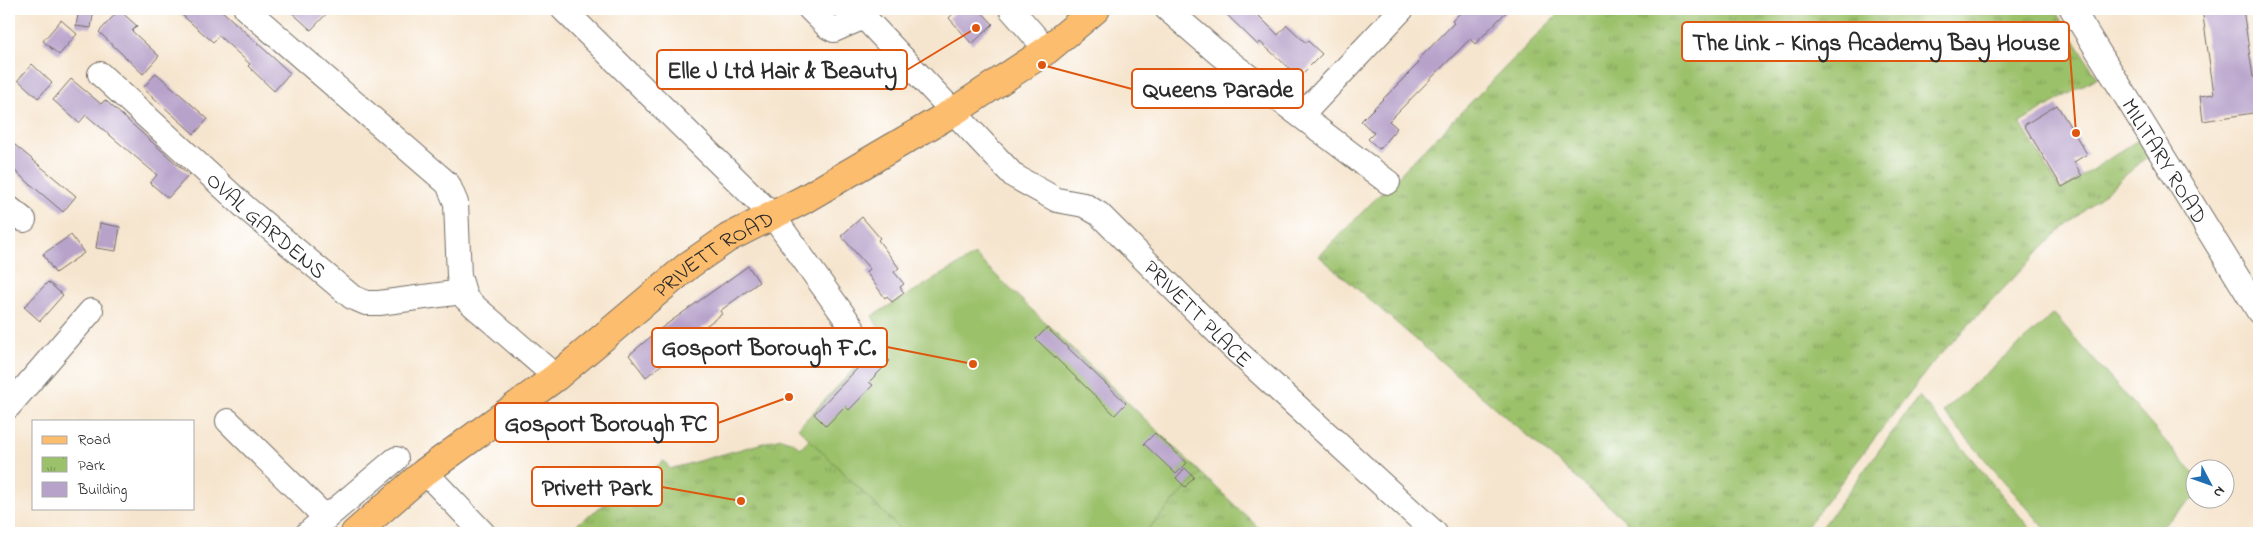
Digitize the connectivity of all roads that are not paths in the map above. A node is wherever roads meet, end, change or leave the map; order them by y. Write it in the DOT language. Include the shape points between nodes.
graph roads {
  1 [pos="246,9"];
  2 [pos="563,9"];
  3 [pos="810,9"];
  4 [pos="1011,9"];
  5 [pos="1096,9"];
  6 [pos="1167,9"];
  7 [pos="1402,9"];
  8 [pos="2072,9"];
  9 [pos="1047,50"];
  10 [pos="100,74"];
  11 [pos="952,112"];
  12 [pos="1302,115"];
  13 [pos="1388,182"];
  14 [pos="772,215"];
  15 [pos="462,292"];
  16 [pos="91,311"];
  17 [pos="2259,312"];
  18 [pos="852,327"];
  19 [pos="556,377"];
  20 [pos="9,406"];
  21 [pos="228,419"];
  22 [pos="396,460"];
  23 [pos="425,472"];
  24 [pos="326,518"];
  25 [pos="308,533"];
  26 [pos="354,533"];
  27 [pos="483,533"];
  28 [pos="1434,533"];
  1 -- 15 [label="street" via="448,184 457,209"];
  2 -- 14 [label="street"];
  3 -- 11 [label="street, PRIVETT PLACE" via="834,30 864,17"];
  4 -- 9 [label="street"];
  5 -- 9 [label="main road, PRIVETT ROAD"];
  6 -- 12 [label="street" via="1219,54"];
  7 -- 12 [label="street"];
  8 -- 17 [label="street, MILITARY ROAD"];
  9 -- 11 [label="main road, PRIVETT ROAD"];
  10 -- 15 [label="street, OVAL GARDENS" via="247,209 352,297 366,303 379,303"];
  11 -- 14 [label="main road, PRIVETT ROAD" via="812,195"];
  11 -- 28 [label="street, PRIVETT PLACE" via="1019,179 1056,200 1084,205 1099,214 1232,346"];
  12 -- 13 [label="street"];
  14 -- 18 [label="street"];
  14 -- 19 [label="main road, PRIVETT ROAD" via="728,238 689,265"];
  15 -- 19 [label="street" via="471,305"];
  16 -- 20 [label="street"];
  19 -- 23 [label="main road, PRIVETT ROAD"];
  21 -- 24 [label="street"];
  22 -- 24 [label="street"];
  23 -- 26 [label="main road, PRIVETT ROAD"];
  23 -- 27 [label="street"];
  24 -- 25 [label="street"];
}
